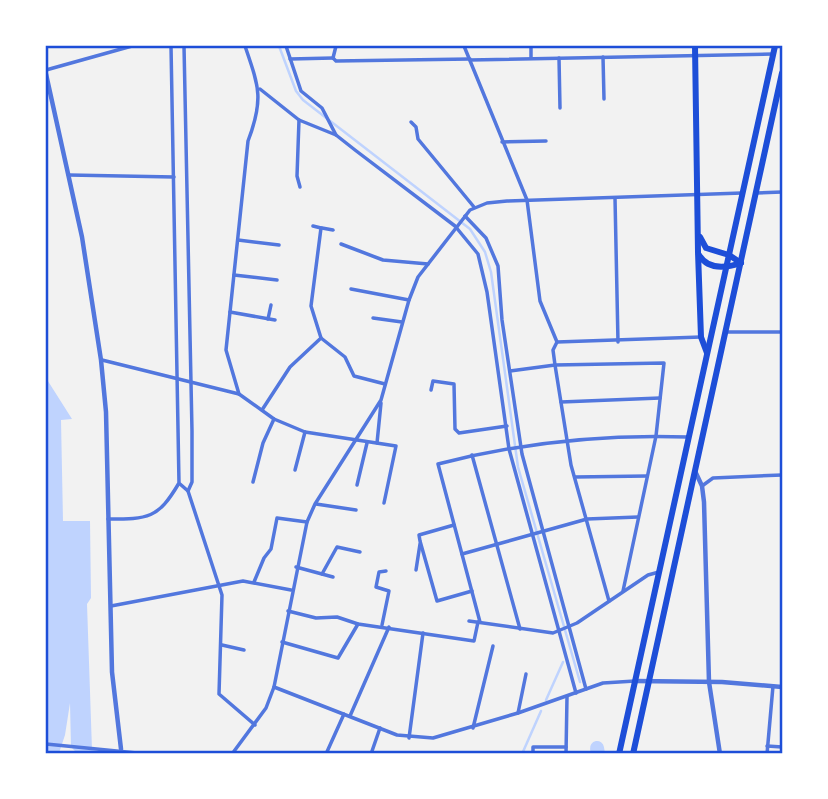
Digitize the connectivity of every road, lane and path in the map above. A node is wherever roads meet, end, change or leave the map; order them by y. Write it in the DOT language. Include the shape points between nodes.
graph roads {
  1 [pos="132,46"];
  2 [pos="171,46"];
  3 [pos="184,46"];
  4 [pos="245,46"];
  5 [pos="286,46"];
  6 [pos="336,46"];
  7 [pos="464,46"];
  8 [pos="531,46"];
  9 [pos="695,46"];
  10 [pos="775,46"];
  11 [pos="773,54"];
  12 [pos="696,56"];
  13 [pos="603,57"];
  14 [pos="333,58"];
  15 [pos="531,58"];
  16 [pos="559,58"];
  17 [pos="290,59"];
  18 [pos="470,59"];
  19 [pos="46,72"];
  20 [pos="782,73"];
  21 [pos="260,89"];
  22 [pos="604,99"];
  23 [pos="559,102"];
  24 [pos="567,102"];
  25 [pos="560,108"];
  26 [pos="299,120"];
  27 [pos="411,122"];
  28 [pos="335,133"];
  29 [pos="546,141"];
  30 [pos="502,142"];
  31 [pos="69,175"];
  32 [pos="174,177"];
  33 [pos="300,187"];
  34 [pos="782,192"];
  35 [pos="742,193"];
  36 [pos="756,193"];
  37 [pos="698,194"];
  38 [pos="615,198"];
  39 [pos="527,200"];
  40 [pos="474,207"];
  41 [pos="464,217"];
  42 [pos="456,225"];
  43 [pos="313,226"];
  44 [pos="321,228"];
  45 [pos="334,230"];
  46 [pos="699,232"];
  47 [pos="238,240"];
  48 [pos="341,244"];
  49 [pos="279,245"];
  50 [pos="698,252"];
  51 [pos="729,255"];
  52 [pos="741,263"];
  53 [pos="428,264"];
  54 [pos="726,268"];
  55 [pos="234,275"];
  56 [pos="277,280"];
  57 [pos="351,289"];
  58 [pos="369,291"];
  59 [pos="368,298"];
  60 [pos="409,300"];
  61 [pos="177,301"];
  62 [pos="188,302"];
  63 [pos="271,304"];
  64 [pos="230,312"];
  65 [pos="373,318"];
  66 [pos="268,319"];
  67 [pos="275,320"];
  68 [pos="402,323"];
  69 [pos="725,332"];
  70 [pos="782,332"];
  71 [pos="701,337"];
  72 [pos="321,338"];
  73 [pos="557,342"];
  74 [pos="618,342"];
  75 [pos="707,353"];
  76 [pos="101,359"];
  77 [pos="555,365"];
  78 [pos="510,371"];
  79 [pos="435,375"];
  80 [pos="178,378"];
  81 [pos="190,381"];
  82 [pos="433,381"];
  83 [pos="385,384"];
  84 [pos="431,390"];
  85 [pos="239,394"];
  86 [pos="462,395"];
  87 [pos="455,396"];
  88 [pos="660,398"];
  89 [pos="381,400"];
  90 [pos="561,402"];
  91 [pos="262,410"];
  92 [pos="274,419"];
  93 [pos="507,426"];
  94 [pos="305,432"];
  95 [pos="656,436"];
  96 [pos="688,438"];
  97 [pos="355,440"];
  98 [pos="566,440"];
  99 [pos="367,443"];
  100 [pos="377,443"];
  101 [pos="520,448"];
  102 [pos="511,449"];
  103 [pos="472,455"];
  104 [pos="297,463"];
  105 [pos="304,464"];
  106 [pos="295,470"];
  107 [pos="695,471"];
  108 [pos="782,475"];
  109 [pos="647,476"];
  110 [pos="352,477"];
  111 [pos="575,477"];
  112 [pos="359,478"];
  113 [pos="253,482"];
  114 [pos="179,483"];
  115 [pos="358,485"];
  116 [pos="702,486"];
  117 [pos="188,491"];
  118 [pos="384,503"];
  119 [pos="315,504"];
  120 [pos="356,510"];
  121 [pos="639,517"];
  122 [pos="108,519"];
  123 [pos="587,519"];
  124 [pos="307,522"];
  125 [pos="454,525"];
  126 [pos="542,532"];
  127 [pos="533,534"];
  128 [pos="420,541"];
  129 [pos="497,544"];
  130 [pos="360,552"];
  131 [pos="462,554"];
  132 [pos="296,567"];
  133 [pos="416,570"];
  134 [pos="386,571"];
  135 [pos="659,572"];
  136 [pos="322,574"];
  137 [pos="333,577"];
  138 [pos="254,582"];
  139 [pos="219,585"];
  140 [pos="291,590"];
  141 [pos="472,591"];
  142 [pos="623,591"];
  143 [pos="609,601"];
  144 [pos="111,606"];
  145 [pos="288,611"];
  146 [pos="469,621"];
  147 [pos="479,622"];
  148 [pos="358,624"];
  149 [pos="382,626"];
  150 [pos="389,627"];
  151 [pos="520,629"];
  152 [pos="564,629"];
  153 [pos="424,633"];
  154 [pos="282,642"];
  155 [pos="221,645"];
  156 [pos="493,646"];
  157 [pos="244,650"];
  158 [pos="526,674"];
  159 [pos="649,680"];
  160 [pos="635,681"];
  161 [pos="709,682"];
  162 [pos="484,684"];
  163 [pos="490,685"];
  164 [pos="773,686"];
  165 [pos="274,687"];
  166 [pos="782,687"];
  167 [pos="586,690"];
  168 [pos="576,693"];
  169 [pos="567,696"];
  170 [pos="518,713"];
  171 [pos="347,715"];
  172 [pos="255,725"];
  173 [pos="380,728"];
  174 [pos="473,728"];
  175 [pos="409,738"];
  176 [pos="46,744"];
  177 [pos="767,746"];
  178 [pos="566,747"];
  179 [pos="782,747"];
  180 [pos="121,749"];
  181 [pos="148,754"];
  182 [pos="232,754"];
  183 [pos="326,754"];
  184 [pos="371,754"];
  185 [pos="533,754"];
  186 [pos="566,754"];
  187 [pos="619,754"];
  188 [pos="633,754"];
  189 [pos="720,754"];
  190 [pos="768,754"];
  1 -- 19 [label="street"];
  2 -- 32 [label="street"];
  3 -- 62 [label="street"];
  4 -- 21 [label="street"];
  5 -- 17 [label="street"];
  6 -- 14 [label="street"];
  7 -- 18 [label="street"];
  8 -- 15 [label="street"];
  9 -- 12 [label="main road"];
  10 -- 11 [label="main road"];
  11 -- 12 [label="street"];
  11 -- 35 [label="main road"];
  12 -- 13 [label="street"];
  12 -- 37 [label="main road"];
  13 -- 16 [label="street"];
  13 -- 22 [label="street"];
  14 -- 17 [label="street"];
  14 -- 18 [label="street"];
  15 -- 16 [label="street"];
  15 -- 18 [label="street"];
  16 -- 23 [label="street"];
  17 -- 28 [label="street" via="301,91 324,112"];
  18 -- 30 [label="street"];
  19 -- 31 [label="street"];
  20 -- 36 [label="main road"];
  21 -- 26 [label="street"];
  21 -- 47 [label="street" via="258,115 248,141"];
  23 -- 24 [label="street"];
  23 -- 25 [label="street"];
  26 -- 28 [label="street"];
  26 -- 33 [label="street"];
  27 -- 40 [label="street" via="418,139"];
  28 -- 42 [label="street"];
  29 -- 30 [label="street"];
  30 -- 39 [label="street"];
  31 -- 32 [label="street"];
  31 -- 76 [label="street"];
  32 -- 61 [label="street"];
  34 -- 36 [label="street"];
  35 -- 37 [label="street"];
  35 -- 51 [label="main road"];
  36 -- 52 [label="main road"];
  37 -- 38 [label="street"];
  37 -- 46 [label="main road"];
  38 -- 39 [label="street"];
  38 -- 74 [label="street"];
  39 -- 40 [label="street"];
  39 -- 73 [label="street" via="540,301"];
  40 -- 41 [label="street"];
  41 -- 42 [label="street"];
  41 -- 78 [label="street" via="486,238 498,266"];
  42 -- 53 [label="street"];
  42 -- 93 [label="street" via="482,266"];
  43 -- 44 [label="street"];
  44 -- 45 [label="street"];
  44 -- 72 [label="street" via="311,294"];
  46 -- 50 [label="main road"];
  46 -- 51 [label="main road" via="705,248"];
  47 -- 49 [label="street"];
  47 -- 55 [label="street"];
  48 -- 53 [label="street" via="383,260"];
  50 -- 54 [label="main road" via="708,264"];
  50 -- 71 [label="main road"];
  51 -- 52 [label="main road"];
  51 -- 54 [label="main road"];
  52 -- 54 [label="main road"];
  52 -- 69 [label="main road"];
  53 -- 60 [label="street"];
  54 -- 75 [label="main road"];
  55 -- 56 [label="street"];
  55 -- 64 [label="street"];
  57 -- 58 [label="street"];
  58 -- 59 [label="street"];
  58 -- 60 [label="street"];
  60 -- 68 [label="street"];
  61 -- 62 [label="street"];
  61 -- 80 [label="street"];
  62 -- 81 [label="street"];
  63 -- 66 [label="street"];
  64 -- 66 [label="street"];
  64 -- 85 [label="street" via="226,350"];
  65 -- 68 [label="street"];
  66 -- 67 [label="street"];
  68 -- 83 [label="street"];
  69 -- 70 [label="street"];
  69 -- 107 [label="main road"];
  71 -- 74 [label="street"];
  71 -- 75 [label="main road"];
  72 -- 83 [label="street" via="345,357 354,376"];
  72 -- 91 [label="street" via="290,367"];
  73 -- 74 [label="street"];
  73 -- 77 [label="street"];
  75 -- 96 [label="main road"];
  76 -- 80 [label="street"];
  76 -- 122 [label="street"];
  77 -- 78 [label="street"];
  77 -- 88 [label="street" via="662,361"];
  77 -- 90 [label="street"];
  78 -- 101 [label="street"];
  79 -- 82 [label="street"];
  80 -- 81 [label="street"];
  80 -- 114 [label="street"];
  81 -- 85 [label="street"];
  81 -- 117 [label="street" via="192,482"];
  82 -- 84 [label="street"];
  82 -- 87 [label="street" via="454,384"];
  83 -- 89 [label="street"];
  85 -- 91 [label="street"];
  86 -- 87 [label="street"];
  87 -- 93 [label="street" via="453,426 459,433"];
  88 -- 90 [label="street"];
  88 -- 95 [label="street"];
  89 -- 97 [label="street"];
  89 -- 100 [label="street"];
  90 -- 98 [label="street"];
  91 -- 92 [label="street"];
  92 -- 94 [label="street"];
  92 -- 113 [label="street"];
  93 -- 102 [label="street"];
  94 -- 97 [label="street"];
  94 -- 104 [label="street"];
  95 -- 96 [label="street"];
  95 -- 98 [label="street"];
  95 -- 109 [label="street"];
  96 -- 135 [label="main road"];
  97 -- 99 [label="street"];
  97 -- 119 [label="street"];
  98 -- 101 [label="street"];
  98 -- 111 [label="street"];
  99 -- 100 [label="street"];
  99 -- 112 [label="street"];
  100 -- 118 [label="street" via="396,446"];
  101 -- 102 [label="street"];
  101 -- 126 [label="street"];
  102 -- 103 [label="street"];
  102 -- 127 [label="street"];
  103 -- 125 [label="street" via="437,467"];
  103 -- 129 [label="street"];
  104 -- 105 [label="street"];
  104 -- 106 [label="street"];
  107 -- 116 [label="street"];
  107 -- 159 [label="main road"];
  108 -- 116 [label="street" via="713,478"];
  109 -- 111 [label="street"];
  109 -- 121 [label="street"];
  110 -- 112 [label="street"];
  111 -- 123 [label="street"];
  112 -- 115 [label="street"];
  114 -- 117 [label="street"];
  114 -- 122 [label="street" via="165,505 149,517"];
  116 -- 161 [label="street"];
  117 -- 139 [label="street"];
  119 -- 120 [label="street"];
  119 -- 124 [label="street"];
  121 -- 123 [label="street"];
  121 -- 142 [label="street"];
  122 -- 144 [label="street"];
  123 -- 126 [label="street"];
  123 -- 143 [label="street"];
  124 -- 132 [label="street"];
  124 -- 138 [label="street" via="277,518 271,549"];
  125 -- 128 [label="street" via="419,535"];
  125 -- 131 [label="street"];
  126 -- 127 [label="street"];
  126 -- 152 [label="street"];
  127 -- 129 [label="street"];
  127 -- 152 [label="street"];
  128 -- 133 [label="street"];
  128 -- 141 [label="street" via="437,601"];
  129 -- 131 [label="street"];
  129 -- 151 [label="street"];
  130 -- 136 [label="street" via="337,547"];
  131 -- 141 [label="street"];
  132 -- 136 [label="street"];
  132 -- 140 [label="street"];
  134 -- 149 [label="street" via="380,569 376,587 388,591"];
  135 -- 142 [label="street"];
  135 -- 160 [label="main road"];
  136 -- 137 [label="street"];
  138 -- 139 [label="street"];
  138 -- 140 [label="street"];
  139 -- 144 [label="street"];
  139 -- 155 [label="street"];
  140 -- 145 [label="street"];
  141 -- 147 [label="street"];
  142 -- 143 [label="street"];
  143 -- 152 [label="street"];
  144 -- 180 [label="street" via="112,672"];
  145 -- 148 [label="street"];
  145 -- 154 [label="street"];
  146 -- 147 [label="street"];
  147 -- 151 [label="street"];
  147 -- 153 [label="street" via="474,641"];
  148 -- 149 [label="street"];
  148 -- 154 [label="street" via="338,658"];
  149 -- 150 [label="street"];
  150 -- 153 [label="street"];
  150 -- 171 [label="street"];
  151 -- 152 [label="street"];
  152 -- 167 [label="street"];
  152 -- 168 [label="street"];
  153 -- 175 [label="street"];
  154 -- 165 [label="street"];
  155 -- 157 [label="street"];
  155 -- 172 [label="street" via="219,694"];
  156 -- 162 [label="street"];
  158 -- 170 [label="street"];
  159 -- 160 [label="street"];
  159 -- 161 [label="street"];
  159 -- 188 [label="main road"];
  160 -- 167 [label="street" via="603,683"];
  160 -- 187 [label="main road"];
  161 -- 164 [label="street"];
  161 -- 189 [label="street"];
  162 -- 163 [label="street"];
  162 -- 174 [label="street"];
  164 -- 166 [label="street"];
  164 -- 177 [label="street"];
  165 -- 171 [label="street"];
  165 -- 172 [label="street"];
  167 -- 168 [label="street"];
  168 -- 169 [label="street"];
  169 -- 170 [label="street"];
  169 -- 178 [label="street"];
  170 -- 174 [label="street"];
  171 -- 173 [label="street"];
  171 -- 183 [label="street"];
  172 -- 182 [label="street"];
  173 -- 175 [label="street"];
  173 -- 184 [label="street"];
  174 -- 175 [label="street" via="433,738"];
  176 -- 180 [label="street"];
  177 -- 179 [label="street"];
  177 -- 190 [label="street"];
  178 -- 185 [label="street" via="533,747"];
  178 -- 186 [label="street"];
  180 -- 181 [label="street"];
}
